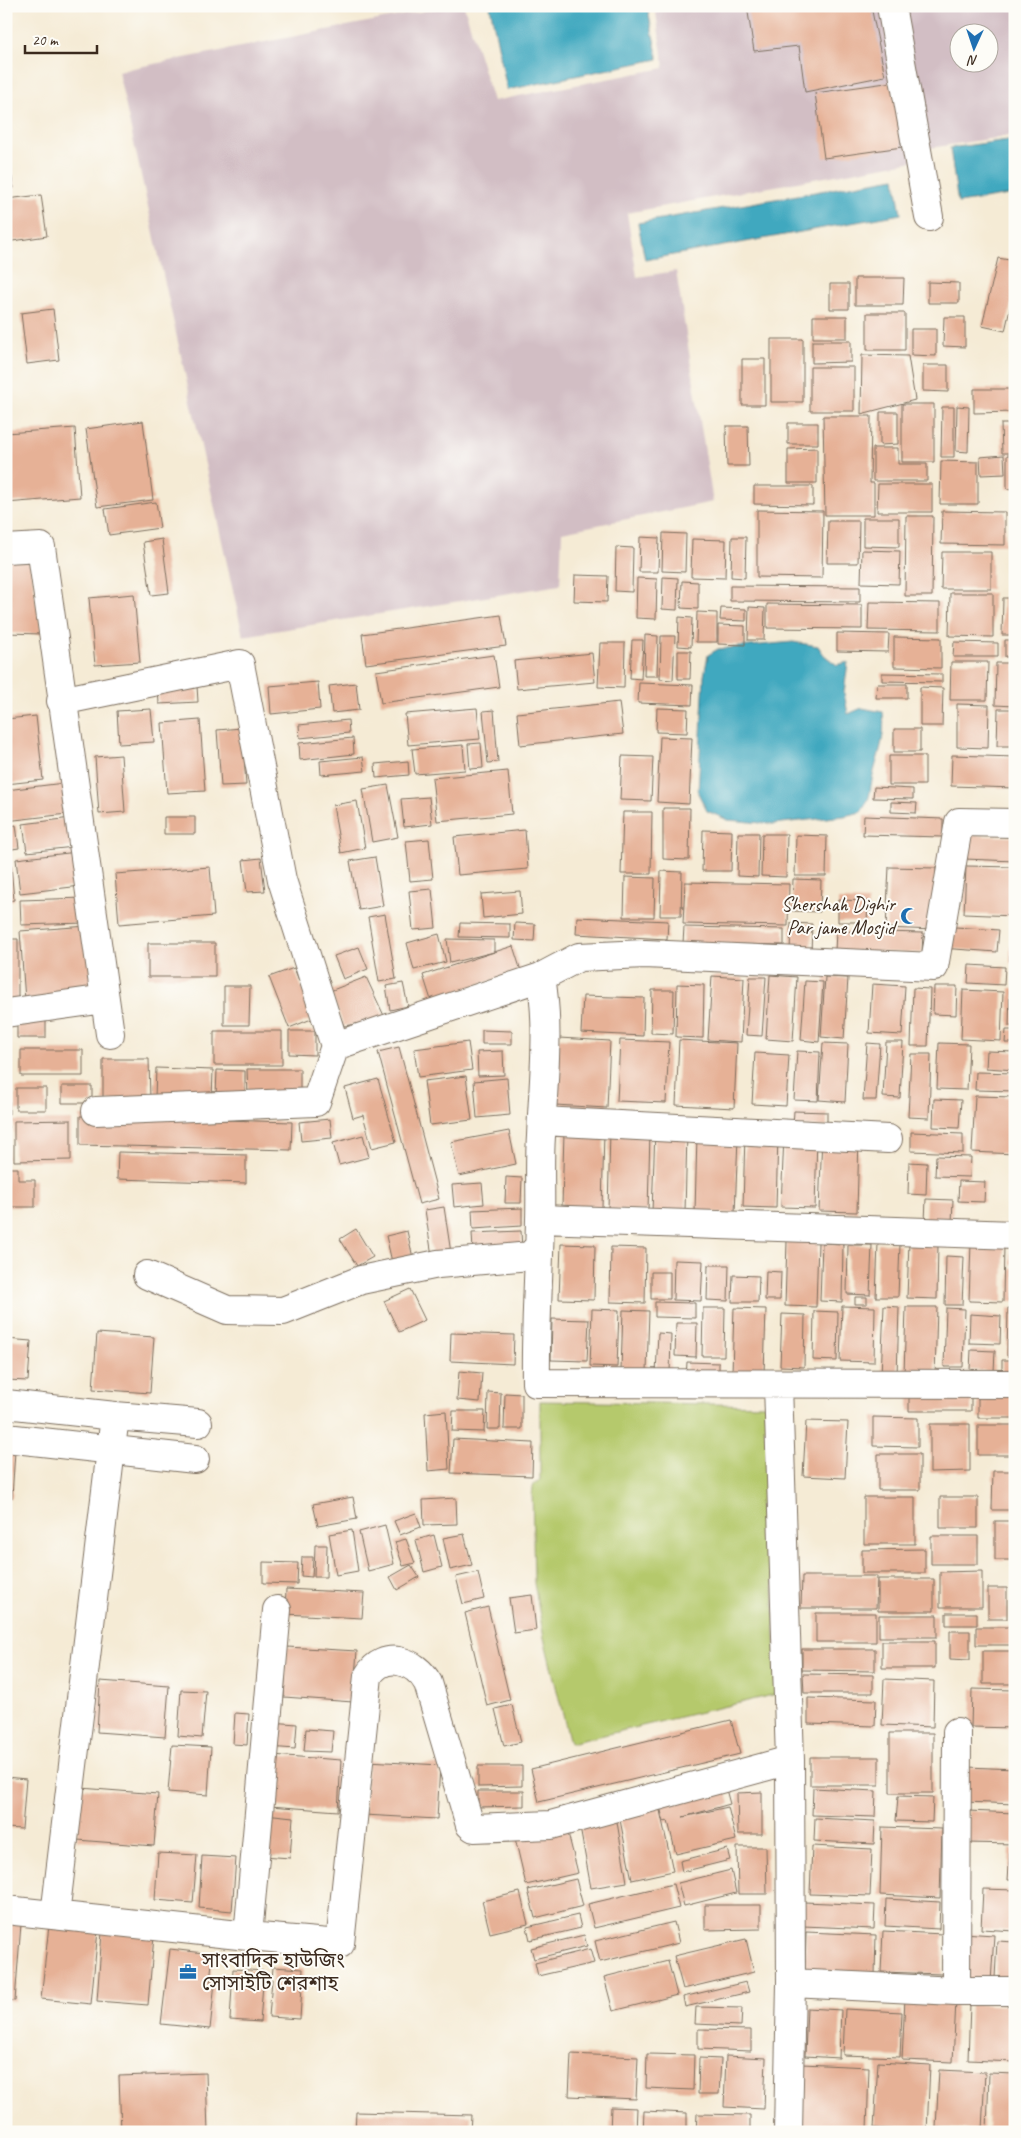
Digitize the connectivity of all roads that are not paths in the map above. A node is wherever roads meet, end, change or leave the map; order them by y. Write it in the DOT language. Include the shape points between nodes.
graph roads {
  1 [pos="891,6"];
  2 [pos="929,217"];
  3 [pos="6,549"];
  4 [pos="62,701"];
  5 [pos="1015,823"];
  6 [pos="541,976"];
  7 [pos="105,999"];
  8 [pos="6,1013"];
  9 [pos="110,1034"];
  10 [pos="335,1046"];
  11 [pos="96,1110"];
  12 [pos="542,1122"];
  13 [pos="888,1139"];
  14 [pos="540,1232"];
  15 [pos="1015,1235"];
  16 [pos="147,1274"];
  17 [pos="1015,1384"];
  18 [pos="778,1385"];
  19 [pos="6,1404"];
  20 [pos="115,1416"];
  21 [pos="198,1423"];
  22 [pos="6,1438"];
  23 [pos="110,1451"];
  24 [pos="194,1459"];
  25 [pos="277,1610"];
  26 [pos="957,1732"];
  27 [pos="790,1760"];
  28 [pos="6,1910"];
  29 [pos="55,1915"];
  30 [pos="248,1936"];
  31 [pos="791,1983"];
  32 [pos="1015,1991"];
  33 [pos="956,1992"];
  34 [pos="788,2132"];
  1 -- 2 [label="street"];
  3 -- 4 [label="street" via="41,548"];
  4 -- 7 [label="street"];
  4 -- 10 [label="street" via="240,664 282,880"];
  5 -- 6 [label="street" via="959,822 934,968 645,954 579,957"];
  6 -- 10 [label="street"];
  6 -- 12 [label="street" via="546,1007 547,1054"];
  7 -- 8 [label="street"];
  7 -- 9 [label="street"];
  10 -- 11 [label="street" via="316,1102"];
  12 -- 13 [label="street"];
  12 -- 14 [label="street"];
  14 -- 15 [label="street"];
  14 -- 16 [label="street" via="530,1256 438,1264 361,1280 283,1311 227,1310"];
  14 -- 18 [label="street" via="535,1324 536,1383"];
  17 -- 18 [label="street"];
  18 -- 27 [label="street"];
  19 -- 20 [label="street"];
  20 -- 21 [label="street"];
  20 -- 23 [label="street"];
  22 -- 23 [label="street"];
  23 -- 24 [label="street"];
  23 -- 29 [label="street"];
  25 -- 30 [label="street"];
  26 -- 33 [label="street"];
  27 -- 30 [label="street" via="551,1825 474,1828 470,1825 425,1678 402,1661 380,1662 368,1676 340,1944"];
  27 -- 31 [label="street"];
  28 -- 29 [label="street"];
  29 -- 30 [label="street"];
  31 -- 33 [label="street"];
  31 -- 34 [label="street"];
  32 -- 33 [label="street"];
}
